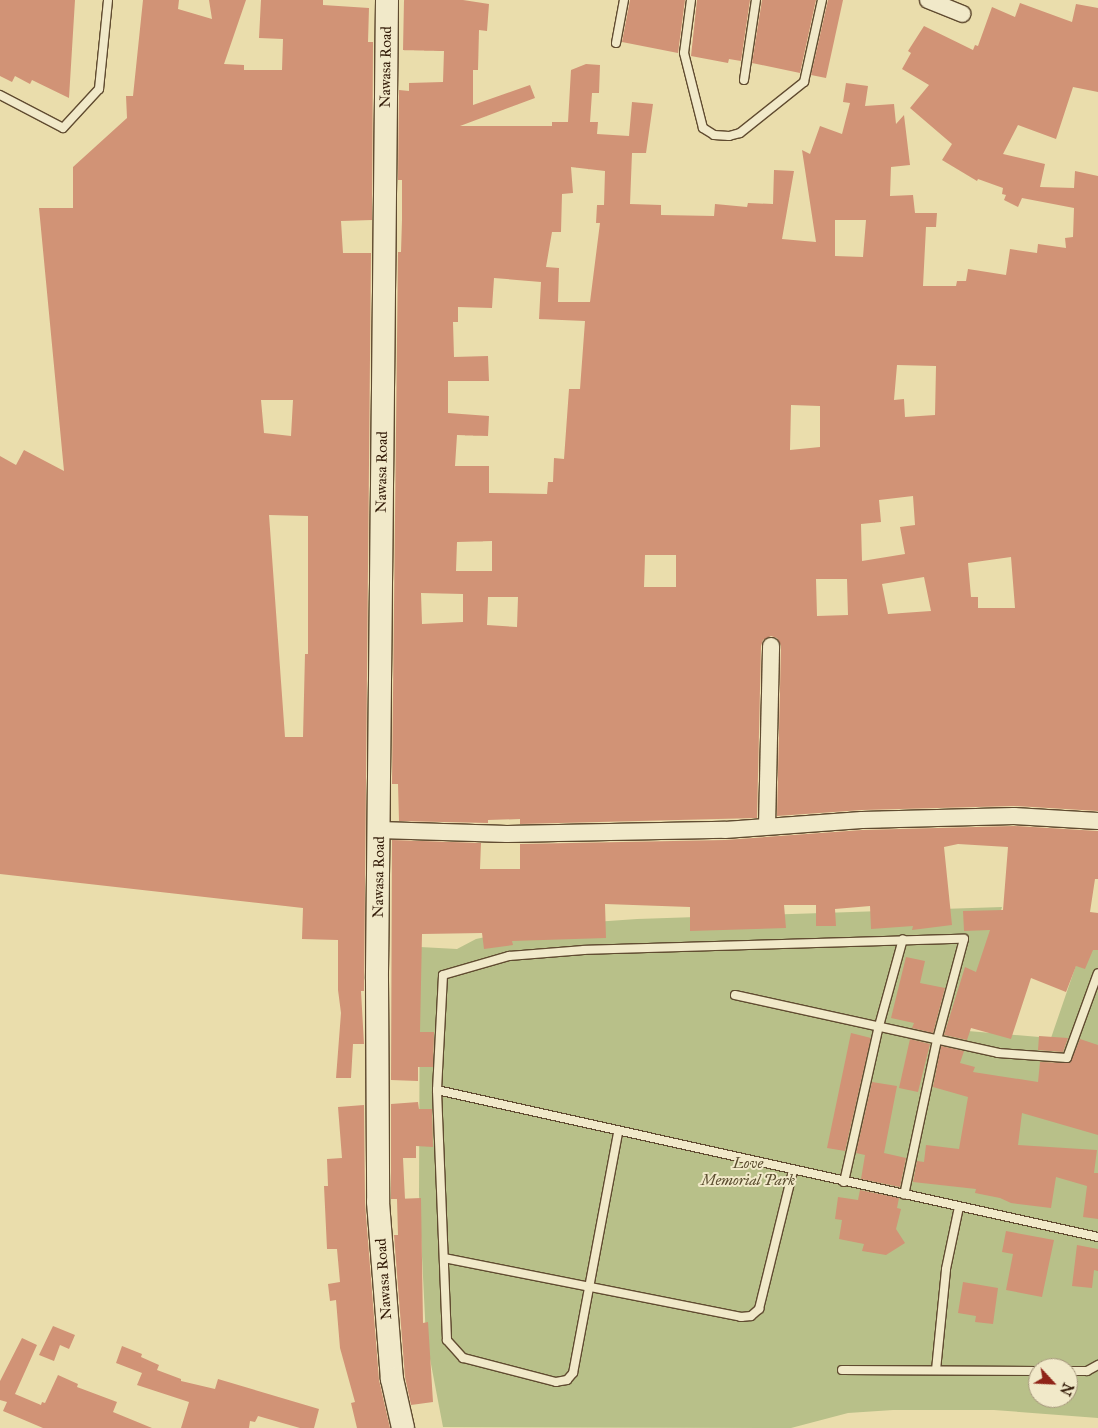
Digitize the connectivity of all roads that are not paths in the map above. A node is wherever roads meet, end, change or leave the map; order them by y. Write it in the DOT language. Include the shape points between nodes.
graph roads {
  1 [pos="108,0"];
  2 [pos="387,0"];
  3 [pos="624,0"];
  4 [pos="691,0"];
  5 [pos="756,0"];
  6 [pos="822,0"];
  7 [pos="928,0"];
  8 [pos="962,14"];
  9 [pos="616,43"];
  10 [pos="744,80"];
  11 [pos="0,95"];
  12 [pos="771,646"];
  13 [pos="1098,821"];
  14 [pos="767,826"];
  15 [pos="379,830"];
  16 [pos="903,939"];
  17 [pos="1098,973"];
  18 [pos="735,995"];
  19 [pos="879,1026"];
  20 [pos="937,1040"];
  21 [pos="437,1090"];
  22 [pos="618,1132"];
  23 [pos="793,1171"];
  24 [pos="844,1182"];
  25 [pos="904,1195"];
  26 [pos="959,1207"];
  27 [pos="1098,1238"];
  28 [pos="444,1258"];
  29 [pos="589,1287"];
  30 [pos="1098,1365"];
  31 [pos="842,1370"];
  32 [pos="936,1370"];
  33 [pos="1028,1371"];
  34 [pos="1078,1372"];
  35 [pos="403,1428"];
  1 -- 11 [label="lane" via="99,89 63,128"];
  2 -- 15 [label="street, Nawasa Road"];
  3 -- 9 [label="lane"];
  4 -- 6 [label="lane" via="684,52 701,119 707,132 729,136 740,133 804,82"];
  5 -- 10 [label="lane"];
  7 -- 8 [label="street"];
  12 -- 14 [label="street"];
  13 -- 14 [label="street" via="1014,816"];
  14 -- 15 [label="street" via="725,830 507,834"];
  15 -- 35 [label="street, Nawasa Road" via="378,1202 392,1379"];
  16 -- 19 [label="lane"];
  16 -- 20 [label="lane" via="964,939"];
  16 -- 21 [label="lane" via="509,956 444,975"];
  17 -- 20 [label="lane" via="1067,1058 998,1053"];
  18 -- 19 [label="lane"];
  19 -- 20 [label="lane"];
  19 -- 24 [label="lane"];
  20 -- 25 [label="lane"];
  21 -- 22 [label="lane"];
  21 -- 28 [label="lane"];
  22 -- 23 [label="lane"];
  22 -- 29 [label="lane"];
  23 -- 24 [label="lane"];
  23 -- 29 [label="lane" via="759,1310 751,1316 741,1317"];
  24 -- 25 [label="lane"];
  25 -- 26 [label="lane"];
  26 -- 27 [label="lane"];
  26 -- 32 [label="lane" via="946,1269"];
  28 -- 29 [label="lane"];
  28 -- 29 [label="lane" via="447,1340 455,1352 463,1358 556,1382 567,1380 573,1373"];
  30 -- 34 [label="lane" via="1087,1372"];
  31 -- 32 [label="lane"];
  32 -- 33 [label="lane"];
}
